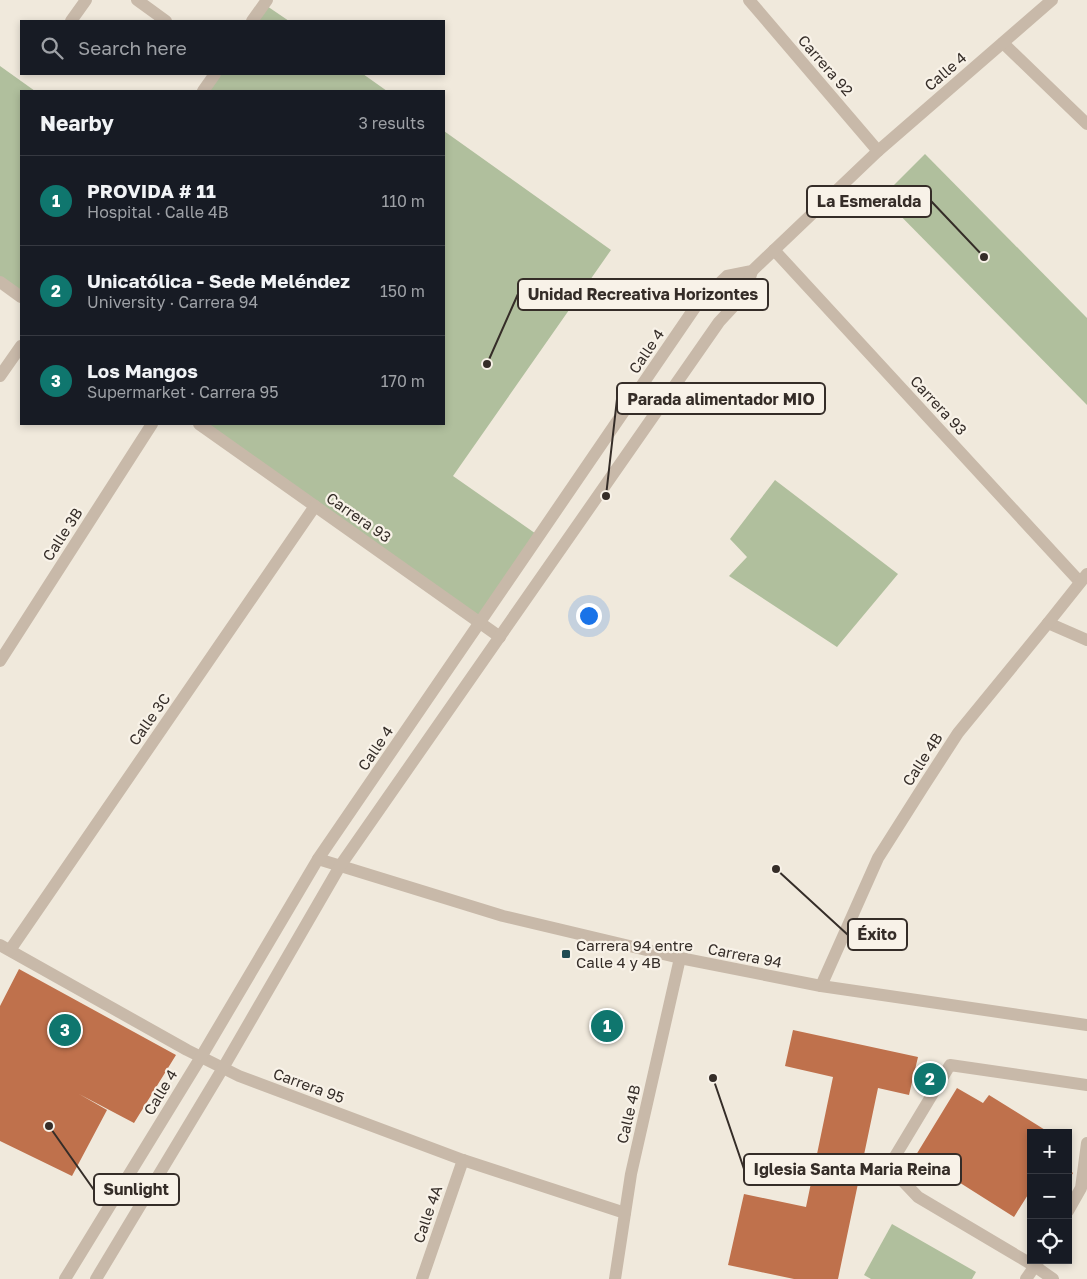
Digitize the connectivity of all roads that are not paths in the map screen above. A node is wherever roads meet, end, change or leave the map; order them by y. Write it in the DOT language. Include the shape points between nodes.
graph roads {
  1 [pos="86,0"];
  2 [pos="136,0"];
  3 [pos="267,0"];
  4 [pos="749,0"];
  5 [pos="1052,0"];
  6 [pos="72,20"];
  7 [pos="165,20"];
  8 [pos="253,20"];
  9 [pos="1003,43"];
  10 [pos="214,75"];
  11 [pos="204,90"];
  12 [pos="1087,124"];
  13 [pos="878,151"];
  14 [pos="774,250"];
  15 [pos="752,271"];
  16 [pos="0,282"];
  17 [pos="20,296"];
  18 [pos="20,347"];
  19 [pos="0,376"];
  20 [pos="151,425"];
  21 [pos="200,425"];
  22 [pos="316,506"];
  23 [pos="1084,578"];
  24 [pos="480,623"];
  25 [pos="1048,624"];
  26 [pos="500,637"];
  27 [pos="1087,640"];
  28 [pos="0,661"];
  29 [pos="318,859"];
  30 [pos="340,866"];
  31 [pos="5,948"];
  32 [pos="680,958"];
  33 [pos="821,986"];
  34 [pos="1087,1025"];
  35 [pos="201,1056"];
  36 [pos="223,1068"];
  37 [pos="1087,1085"];
  38 [pos="1087,1143"];
  39 [pos="462,1160"];
  40 [pos="1072,1203"];
  41 [pos="625,1213"];
  42 [pos="1027,1258"];
  43 [pos="1038,1264"];
  44 [pos="66,1279"];
  45 [pos="96,1279"];
  46 [pos="422,1279"];
  47 [pos="615,1279"];
  48 [pos="1026,1279"];
  49 [pos="1053,1279"];
  1 -- 6 [label="street"];
  2 -- 7 [label="street"];
  3 -- 8 [label="street"];
  4 -- 13 [label="street, Carrera 92"];
  5 -- 9 [label="street, Calle 4"];
  9 -- 12 [label="street"];
  9 -- 13 [label="street, Calle 4"];
  10 -- 11 [label="street"];
  13 -- 14 [label="street, Calle 4"];
  14 -- 15 [label="street, Calle 4"];
  14 -- 23 [label="street, Carrera 93"];
  15 -- 24 [label="street, Calle 4" via="727,276 696,306"];
  15 -- 26 [label="street" via="746,294 719,322"];
  16 -- 17 [label="street"];
  18 -- 19 [label="street"];
  20 -- 28 [label="street, Calle 3B"];
  21 -- 22 [label="street, Carrera 93"];
  22 -- 24 [label="street, Carrera 93"];
  22 -- 31 [label="street, Calle 3C"];
  23 -- 25 [label="street, Calle 4B"];
  24 -- 26 [label="street, Carrera 93"];
  24 -- 29 [label="street, Calle 4"];
  25 -- 27 [label="street"];
  25 -- 33 [label="street, Calle 4B" via="958,733 878,858"];
  26 -- 30 [label="street"];
  29 -- 30 [label="street, Carrera 94"];
  29 -- 35 [label="street, Calle 4"];
  30 -- 32 [label="street, Carrera 94" via="503,916"];
  30 -- 36 [label="street"];
  31 -- 35 [label="street, Carrera 95"];
  32 -- 33 [label="street, Carrera 94"];
  32 -- 41 [label="street, Calle 4B"];
  33 -- 34 [label="street, Carrera 94"];
  35 -- 36 [label="street, Carrera 95"];
  35 -- 44 [label="street, Calle 4"];
  36 -- 39 [label="street, Carrera 95"];
  36 -- 45 [label="street"];
  37 -- 42 [label="street" via="950,1065 894,1158 899,1177 918,1197"];
  38 -- 40 [label="street" via="1081,1188"];
  39 -- 41 [label="street, Carrera 95"];
  39 -- 46 [label="street, Calle 4A"];
  41 -- 47 [label="street, Calle 4B"];
  43 -- 48 [label="street"];
  43 -- 49 [label="street"];
}
